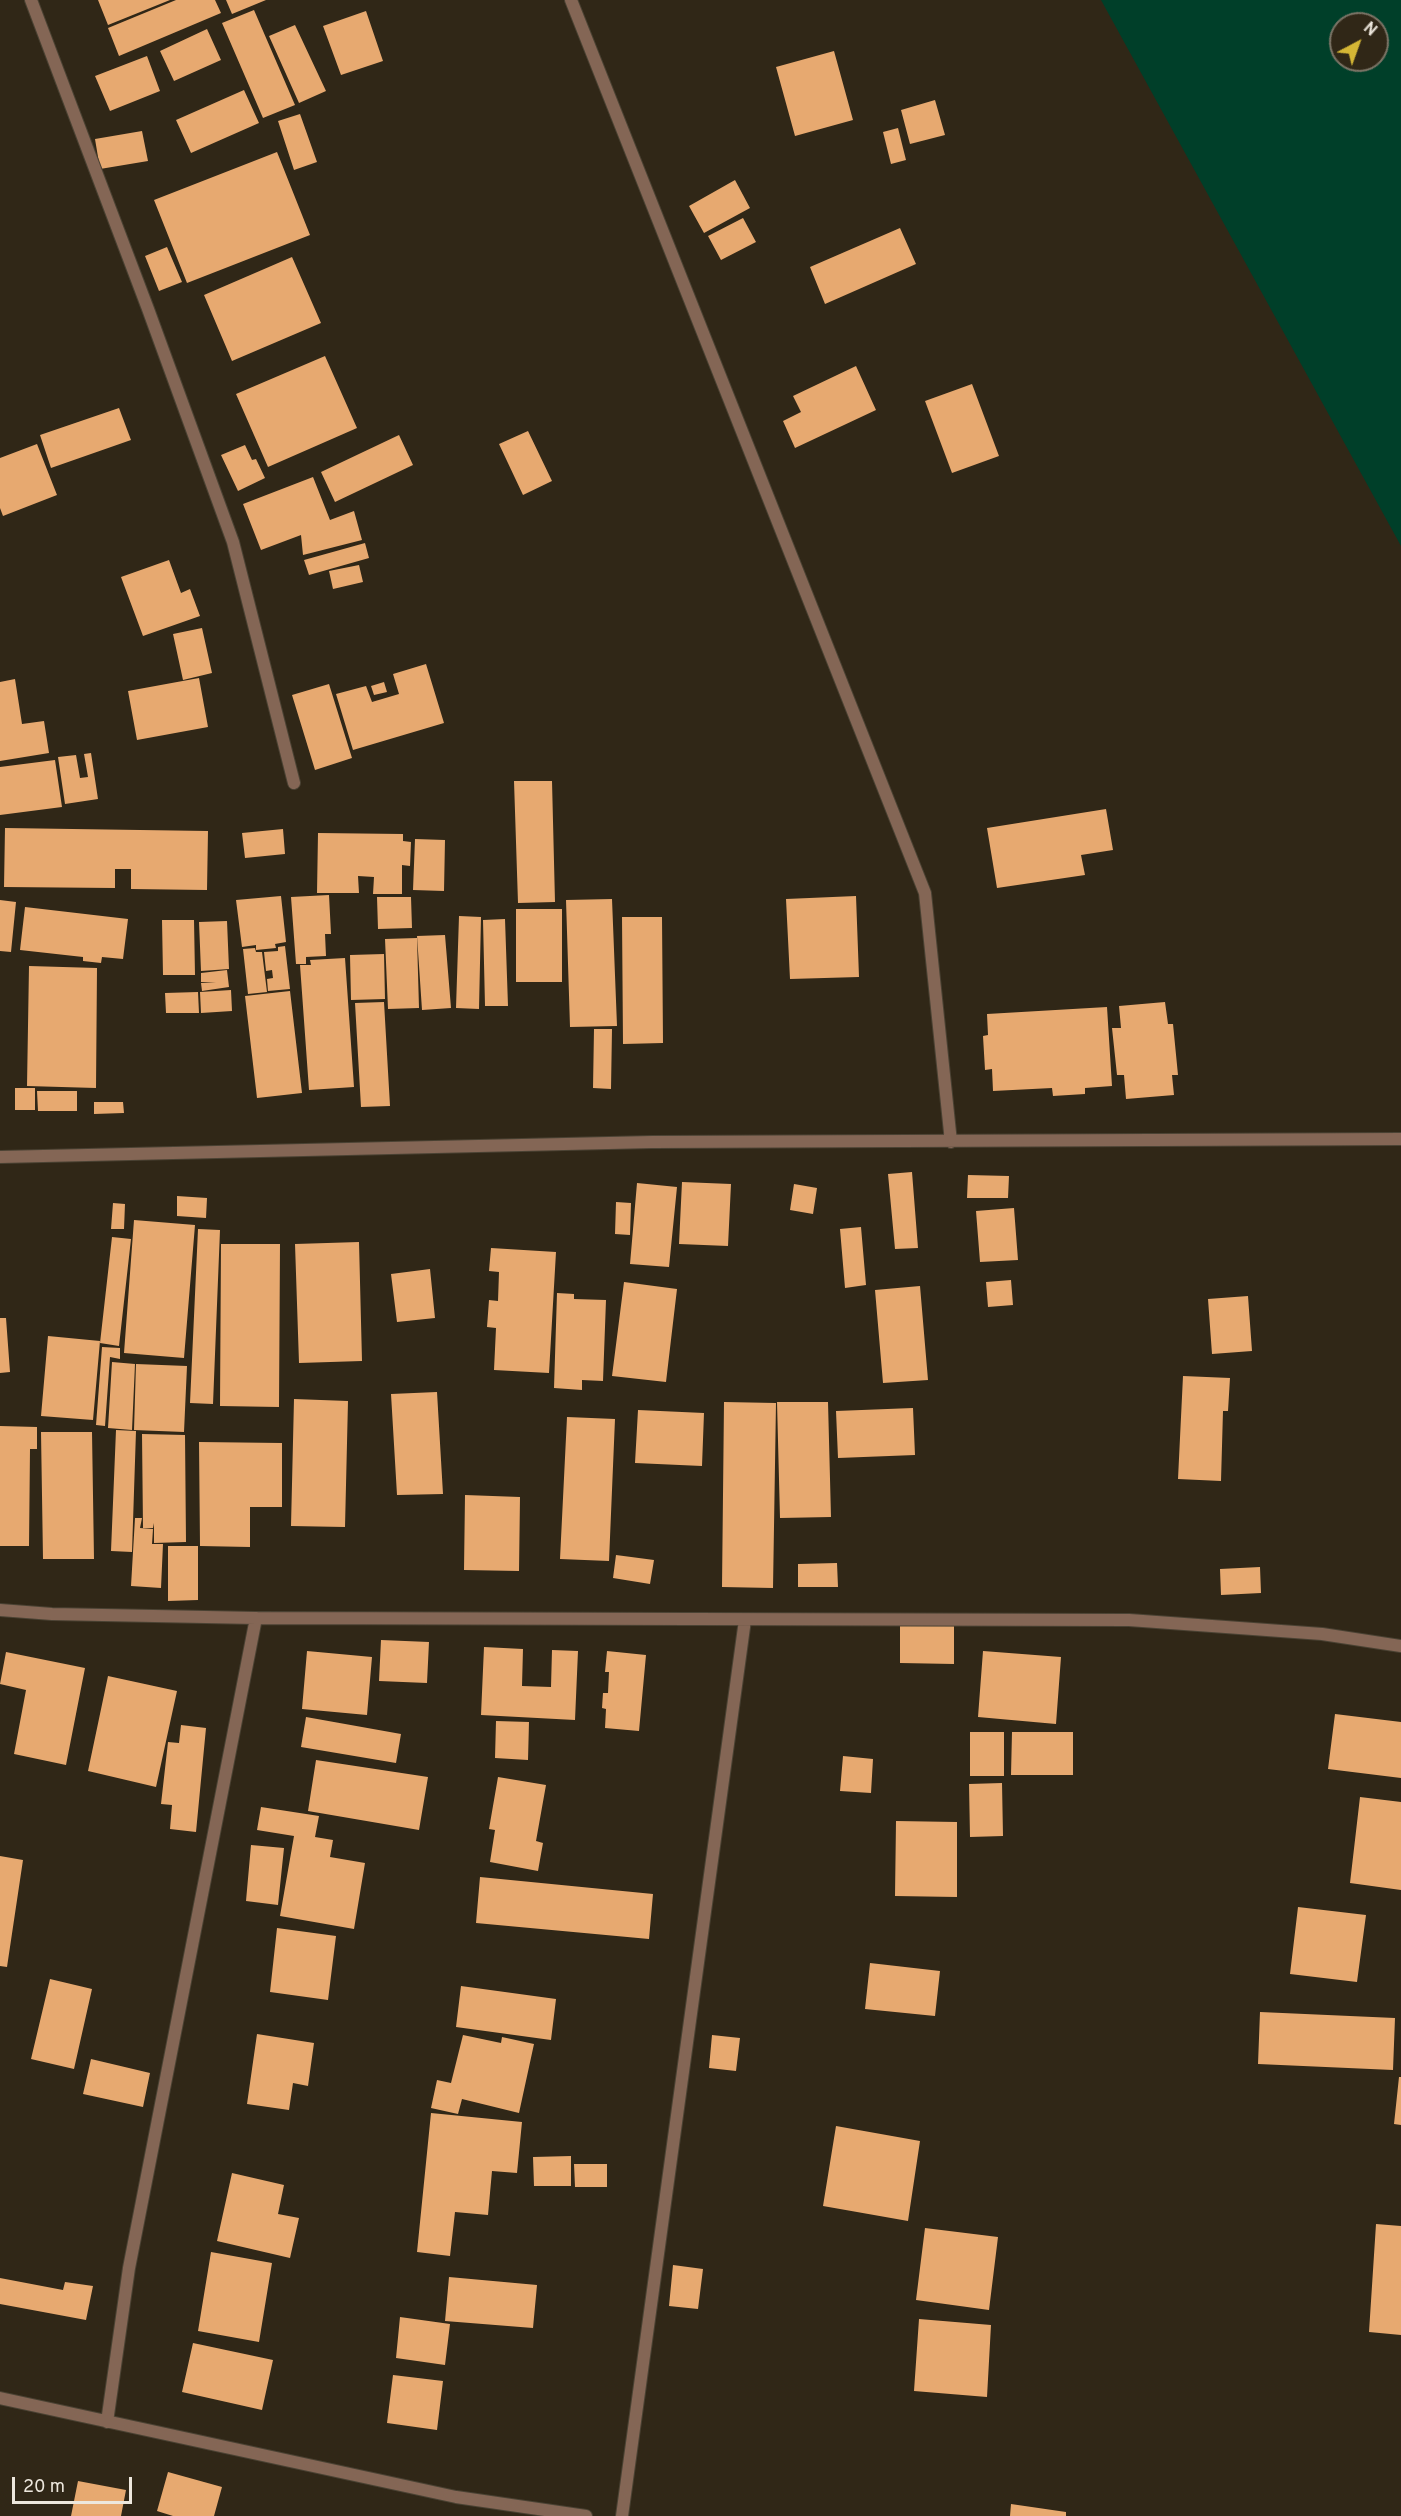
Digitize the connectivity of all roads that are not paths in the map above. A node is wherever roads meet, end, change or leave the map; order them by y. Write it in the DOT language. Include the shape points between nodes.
graph roads {
  1 [pos="31,0"];
  2 [pos="571,0"];
  3 [pos="294,783"];
  4 [pos="1401,1139"];
  5 [pos="951,1142"];
  6 [pos="0,1157"];
  7 [pos="0,1610"];
  8 [pos="256,1618"];
  9 [pos="745,1620"];
  10 [pos="1401,1646"];
  11 [pos="0,2398"];
  12 [pos="107,2422"];
  13 [pos="586,2516"];
  14 [pos="622,2516"];
  1 -- 3 [label="street" via="233,542"];
  2 -- 5 [label="street" via="925,893"];
  4 -- 5 [label="street"];
  5 -- 6 [label="street" via="652,1142"];
  7 -- 8 [label="street"];
  8 -- 9 [label="street"];
  8 -- 12 [label="street" via="129,2268"];
  9 -- 10 [label="street" via="1129,1620 1322,1634"];
  9 -- 14 [label="street"];
  11 -- 12 [label="street"];
  12 -- 13 [label="street" via="456,2497"];
}
